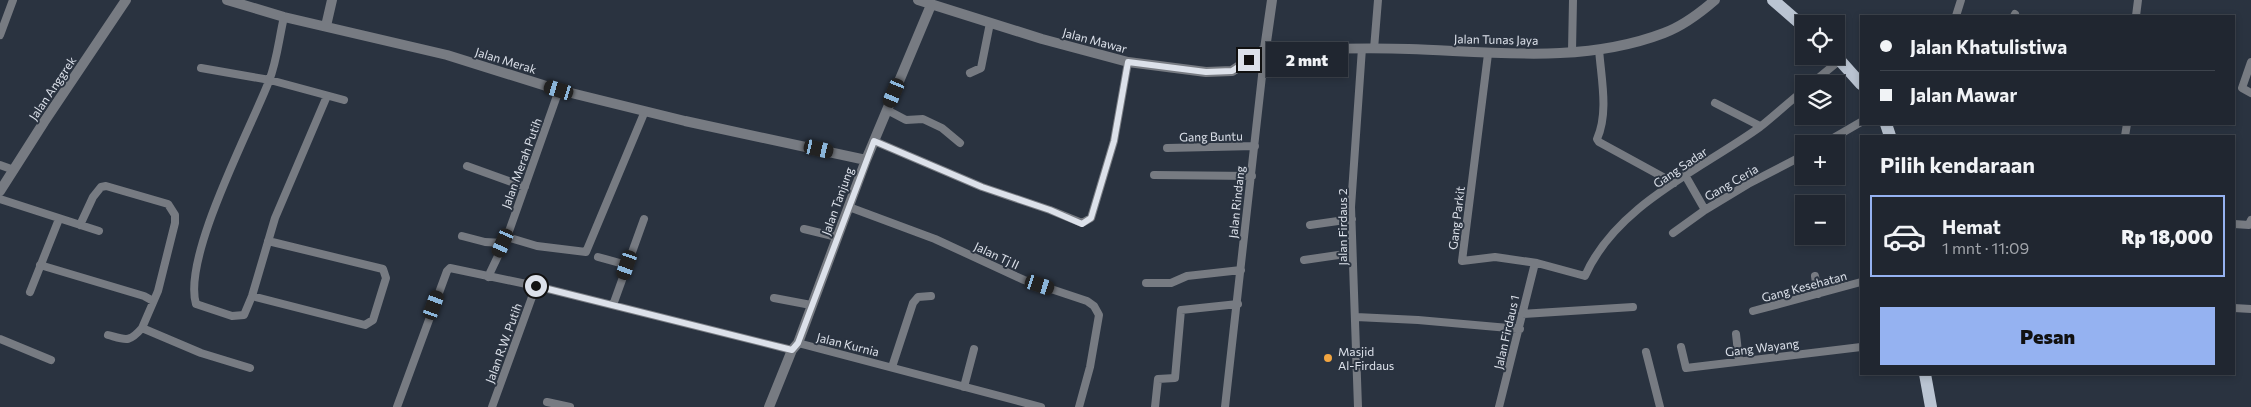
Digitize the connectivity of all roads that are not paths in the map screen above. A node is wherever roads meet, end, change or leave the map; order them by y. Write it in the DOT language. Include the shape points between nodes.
graph roads {
  1 [pos="12,0"];
  2 [pos="126,0"];
  3 [pos="227,0"];
  4 [pos="332,0"];
  5 [pos="918,0"];
  6 [pos="1272,0"];
  7 [pos="1378,0"];
  8 [pos="1573,0"];
  9 [pos="1715,0"];
  10 [pos="1774,0"];
  11 [pos="1961,0"];
  12 [pos="2138,0"];
  13 [pos="935,4"];
  14 [pos="1956,15"];
  15 [pos="2136,15"];
  16 [pos="284,17"];
  17 [pos="1795,19"];
  18 [pos="990,23"];
  19 [pos="326,26"];
  20 [pos="0,35"];
  21 [pos="1362,48"];
  22 [pos="1374,48"];
  23 [pos="1265,49"];
  24 [pos="1599,49"];
  25 [pos="1572,51"];
  26 [pos="1488,54"];
  27 [pos="1128,62"];
  28 [pos="2251,62"];
  29 [pos="1831,65"];
  30 [pos="1844,65"];
  31 [pos="201,68"];
  32 [pos="970,73"];
  33 [pos="1820,75"];
  34 [pos="270,80"];
  35 [pos="1860,83"];
  36 [pos="559,90"];
  37 [pos="2251,93"];
  38 [pos="327,96"];
  39 [pos="1795,97"];
  40 [pos="344,100"];
  41 [pos="1715,103"];
  42 [pos="887,110"];
  43 [pos="645,111"];
  44 [pos="1860,123"];
  45 [pos="1760,126"];
  46 [pos="1839,135"];
  47 [pos="874,141"];
  48 [pos="960,143"];
  49 [pos="1255,146"];
  50 [pos="1167,148"];
  51 [pos="866,160"];
  52 [pos="1795,160"];
  53 [pos="0,165"];
  54 [pos="467,166"];
  55 [pos="14,170"];
  56 [pos="1154,175"];
  57 [pos="1686,175"];
  58 [pos="1252,176"];
  59 [pos="1674,183"];
  60 [pos="524,187"];
  61 [pos="0,191"];
  62 [pos="0,199"];
  63 [pos="849,207"];
  64 [pos="1705,210"];
  65 [pos="644,219"];
  66 [pos="1352,219"];
  67 [pos="59,220"];
  68 [pos="2251,220"];
  69 [pos="2235,224"];
  70 [pos="80,225"];
  71 [pos="1310,225"];
  72 [pos="804,229"];
  73 [pos="99,231"];
  74 [pos="1673,233"];
  75 [pos="462,236"];
  76 [pos="837,237"];
  77 [pos="505,240"];
  78 [pos="268,241"];
  79 [pos="1352,253"];
  80 [pos="598,257"];
  81 [pos="1304,260"];
  82 [pos="1535,263"];
  83 [pos="40,265"];
  84 [pos="627,265"];
  85 [pos="1242,270"];
  86 [pos="1585,276"];
  87 [pos="1815,276"];
  88 [pos="488,277"];
  89 [pos="1860,282"];
  90 [pos="1146,283"];
  91 [pos="536,286"];
  92 [pos="30,292"];
  93 [pos="1818,294"];
  94 [pos="252,296"];
  95 [pos="930,296"];
  96 [pos="774,298"];
  97 [pos="153,301"];
  98 [pos="1238,304"];
  99 [pos="613,305"];
  100 [pos="811,305"];
  101 [pos="1633,307"];
  102 [pos="2235,308"];
  103 [pos="2251,309"];
  104 [pos="1753,311"];
  105 [pos="1522,314"];
  106 [pos="1356,317"];
  107 [pos="142,328"];
  108 [pos="1520,329"];
  109 [pos="108,334"];
  110 [pos="1736,334"];
  111 [pos="0,339"];
  112 [pos="795,347"];
  113 [pos="1860,347"];
  114 [pos="1681,348"];
  115 [pos="974,349"];
  116 [pos="1646,352"];
  117 [pos="51,360"];
  118 [pos="1739,361"];
  119 [pos="892,367"];
  120 [pos="250,368"];
  121 [pos="1926,375"];
  122 [pos="964,387"];
  123 [pos="546,402"];
  124 [pos="397,407"];
  125 [pos="492,407"];
  126 [pos="570,407"];
  127 [pos="769,407"];
  128 [pos="1041,407"];
  129 [pos="1079,407"];
  130 [pos="1155,407"];
  131 [pos="1225,407"];
  132 [pos="1358,407"];
  133 [pos="1500,407"];
  134 [pos="1660,407"];
  135 [pos="1931,407"];
  1 -- 20 [label="street"];
  2 -- 55 [label="street, Jalan Anggrek"];
  3 -- 16 [label="street, Jalan Merak"];
  4 -- 19 [label="street"];
  5 -- 13 [label="street, Jalan Mawar"];
  6 -- 23 [label="street, Jalan Rindang"];
  7 -- 22 [label="street"];
  8 -- 25 [label="street"];
  9 -- 24 [label="street, Jalan Tunas Jaya" via="1696,16 1666,33 1614,48"];
  10 -- 17 [label="main road"];
  11 -- 14 [label="street"];
  12 -- 15 [label="street"];
  13 -- 18 [label="street, Jalan Mawar"];
  13 -- 42 [label="street, Jalan Tanjung"];
  16 -- 19 [label="street, Jalan Merak"];
  16 -- 34 [label="street"];
  18 -- 27 [label="street, Jalan Mawar"];
  18 -- 32 [label="street" via="980,68"];
  19 -- 36 [label="street, Jalan Merak" via="447,55"];
  21 -- 22 [label="street, Jalan Tunas Jaya"];
  21 -- 23 [label="street, Jalan Tunas Jaya"];
  21 -- 66 [label="street, Jalan Firdaus 2"];
  22 -- 26 [label="street, Jalan Tunas Jaya"];
  23 -- 27 [label="street, Jalan Mawar" via="1232,71 1206,72"];
  23 -- 49 [label="street, Jalan Rindang"];
  24 -- 25 [label="street, Jalan Tunas Jaya"];
  24 -- 59 [label="street" via="1604,103 1602,128 1597,139"];
  25 -- 26 [label="street, Jalan Tunas Jaya"];
  26 -- 82 [label="street, Gang Parkit" via="1462,261 1495,258"];
  27 -- 47 [label="street" via="1114,141 1091,218 1082,224 982,187"];
  28 -- 37 [label="street" via="2242,88"];
  29 -- 33 [label="street"];
  30 -- 35 [label="main road"];
  31 -- 34 [label="street"];
  34 -- 38 [label="street"];
  34 -- 94 [label="street" via="214,210 198,258 193,294 196,304 240,317 244,316"];
  36 -- 43 [label="street, Jalan Merak"];
  36 -- 60 [label="street, Jalan Merah Putih"];
  38 -- 40 [label="street"];
  38 -- 78 [label="street"];
  39 -- 45 [label="street, Gang Sadar"];
  41 -- 45 [label="street"];
  42 -- 47 [label="street, Jalan Tanjung"];
  42 -- 48 [label="street" via="906,120 922,119 942,128"];
  43 -- 51 [label="street, Jalan Merak"];
  43 -- 77 [label="street" via="586,252"];
  44 -- 46 [label="street"];
  45 -- 57 [label="street, Gang Sadar"];
  47 -- 51 [label="street, Jalan Tanjung"];
  49 -- 50 [label="street, Gang Buntu"];
  49 -- 58 [label="street, Jalan Rindang"];
  51 -- 63 [label="street, Jalan Tanjung"];
  52 -- 64 [label="street, Gang Ceria"];
  53 -- 55 [label="street"];
  54 -- 60 [label="street"];
  55 -- 61 [label="street, Jalan Anggrek"];
  56 -- 58 [label="street"];
  57 -- 59 [label="street, Gang Sadar"];
  57 -- 64 [label="street"];
  58 -- 85 [label="street, Jalan Rindang"];
  59 -- 86 [label="street, Gang Sadar" via="1607,238"];
  60 -- 77 [label="street, Jalan Merah Putih"];
  62 -- 67 [label="street"];
  63 -- 76 [label="street, Jalan Tanjung"];
  63 -- 129 [label="street, Jalan Tj II" via="935,239 1024,280 1094,306 1099,315"];
  64 -- 74 [label="street, Gang Ceria"];
  65 -- 84 [label="street"];
  66 -- 71 [label="street"];
  66 -- 79 [label="street, Jalan Firdaus 2"];
  67 -- 70 [label="street"];
  67 -- 83 [label="street"];
  68 -- 69 [label="street" via="2249,225"];
  70 -- 73 [label="street"];
  70 -- 97 [label="street" via="101,187 168,204 175,215 173,232"];
  72 -- 76 [label="street"];
  75 -- 77 [label="street" via="485,242"];
  76 -- 100 [label="street, Jalan Tanjung"];
  77 -- 88 [label="street, Jalan Merah Putih"];
  78 -- 94 [label="street"];
  78 -- 94 [label="street" via="383,269 386,278 373,320 365,325"];
  79 -- 81 [label="street"];
  79 -- 106 [label="street, Jalan Firdaus 2"];
  80 -- 84 [label="street"];
  82 -- 86 [label="street, Gang Parkit"];
  82 -- 105 [label="street, Jalan Firdaus 1"];
  83 -- 92 [label="street"];
  83 -- 97 [label="street"];
  84 -- 99 [label="street"];
  85 -- 90 [label="street" via="1187,276 1171,283"];
  85 -- 98 [label="street, Jalan Rindang"];
  87 -- 93 [label="street"];
  88 -- 91 [label="street, Jalan Kurnia"];
  88 -- 124 [label="street, Jalan Kurnia" via="455,268 447,270"];
  89 -- 93 [label="street, Gang Kesehatan"];
  91 -- 99 [label="street, Jalan Kurnia"];
  91 -- 125 [label="street, Jalan R.W. Putih"];
  93 -- 104 [label="street, Gang Kesehatan"];
  95 -- 119 [label="street, Jalan Kurnia" via="918,297 913,303"];
  96 -- 100 [label="street"];
  97 -- 107 [label="street"];
  98 -- 130 [label="street" via="1181,310 1175,378 1158,379"];
  98 -- 131 [label="street, Jalan Rindang"];
  99 -- 112 [label="street, Jalan Kurnia"];
  100 -- 112 [label="street, Jalan Tanjung"];
  101 -- 105 [label="street"];
  102 -- 103 [label="street"];
  105 -- 108 [label="street, Jalan Firdaus 1"];
  106 -- 108 [label="street"];
  106 -- 132 [label="street, Jalan Firdaus 2"];
  107 -- 109 [label="street" via="133,338 126,340"];
  107 -- 120 [label="street" via="201,353"];
  108 -- 133 [label="street, Jalan Firdaus 1"];
  110 -- 118 [label="street"];
  111 -- 117 [label="street"];
  112 -- 119 [label="street, Jalan Kurnia"];
  112 -- 127 [label="street, Jalan Tanjung"];
  113 -- 118 [label="street, Gang Wayang"];
  114 -- 118 [label="street, Gang Wayang" via="1686,368"];
  115 -- 122 [label="street"];
  116 -- 134 [label="street"];
  119 -- 122 [label="street, Jalan Kurnia"];
  121 -- 135 [label="main road"];
  122 -- 128 [label="street, Jalan Kurnia"];
  123 -- 126 [label="street"];
}
